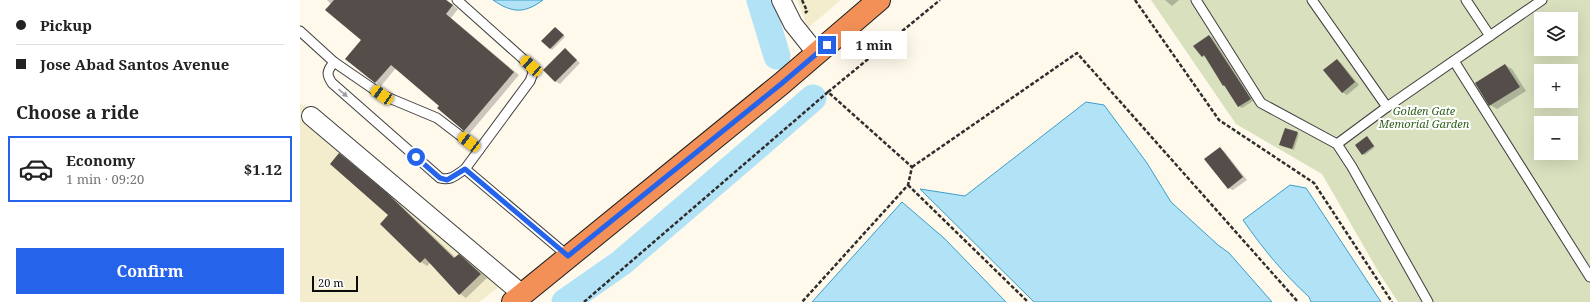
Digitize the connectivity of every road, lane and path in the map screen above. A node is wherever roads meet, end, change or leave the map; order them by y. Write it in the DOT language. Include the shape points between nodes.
graph roads {
  1 [pos="458,0"];
  2 [pos="782,0"];
  3 [pos="879,0"];
  4 [pos="940,0"];
  5 [pos="1135,0"];
  6 [pos="1196,0"];
  7 [pos="1312,0"];
  8 [pos="1478,0"];
  9 [pos="1542,0"];
  10 [pos="1468,3"];
  11 [pos="300,31"];
  12 [pos="1490,36"];
  13 [pos="817,54"];
  14 [pos="1454,61"];
  15 [pos="334,62"];
  16 [pos="828,92"];
  17 [pos="1387,107"];
  18 [pos="311,116"];
  19 [pos="1337,144"];
  20 [pos="479,150"];
  21 [pos="912,167"];
  22 [pos="465,169"];
  23 [pos="908,185"];
  24 [pos="568,256"];
  25 [pos="1590,277"];
  26 [pos="518,298"];
  27 [pos="584,302"];
  28 [pos="802,302"];
  29 [pos="1028,302"];
  30 [pos="1298,302"];
  31 [pos="1392,302"];
  32 [pos="1428,302"];
  1 -- 20 [label="lane" via="531,66 533,73 530,81"];
  2 -- 13 [label="street" via="793,24"];
  3 -- 13 [label="highway"];
  4 -- 16 [label="path"];
  5 -- 31 [label="path" via="1219,120 1314,183"];
  6 -- 19 [label="lane" via="1261,103"];
  7 -- 17 [label="lane"];
  8 -- 10 [label="lane"];
  9 -- 12 [label="lane"];
  10 -- 12 [label="lane"];
  11 -- 15 [label="lane"];
  12 -- 14 [label="lane"];
  13 -- 24 [label="highway"];
  14 -- 17 [label="lane"];
  14 -- 25 [label="lane"];
  15 -- 20 [label="lane" via="382,95 437,118"];
  15 -- 22 [label="lane, one-way" via="328,70 332,83 440,178 447,180"];
  16 -- 21 [label="path"];
  16 -- 27 [label="path"];
  17 -- 19 [label="lane"];
  18 -- 26 [label="street"];
  19 -- 32 [label="lane"];
  20 -- 22 [label="lane"];
  21 -- 23 [label="path"];
  21 -- 30 [label="path" via="1077,53"];
  22 -- 24 [label="lane"];
  23 -- 28 [label="path"];
  23 -- 29 [label="path"];
  24 -- 26 [label="highway"];
}
